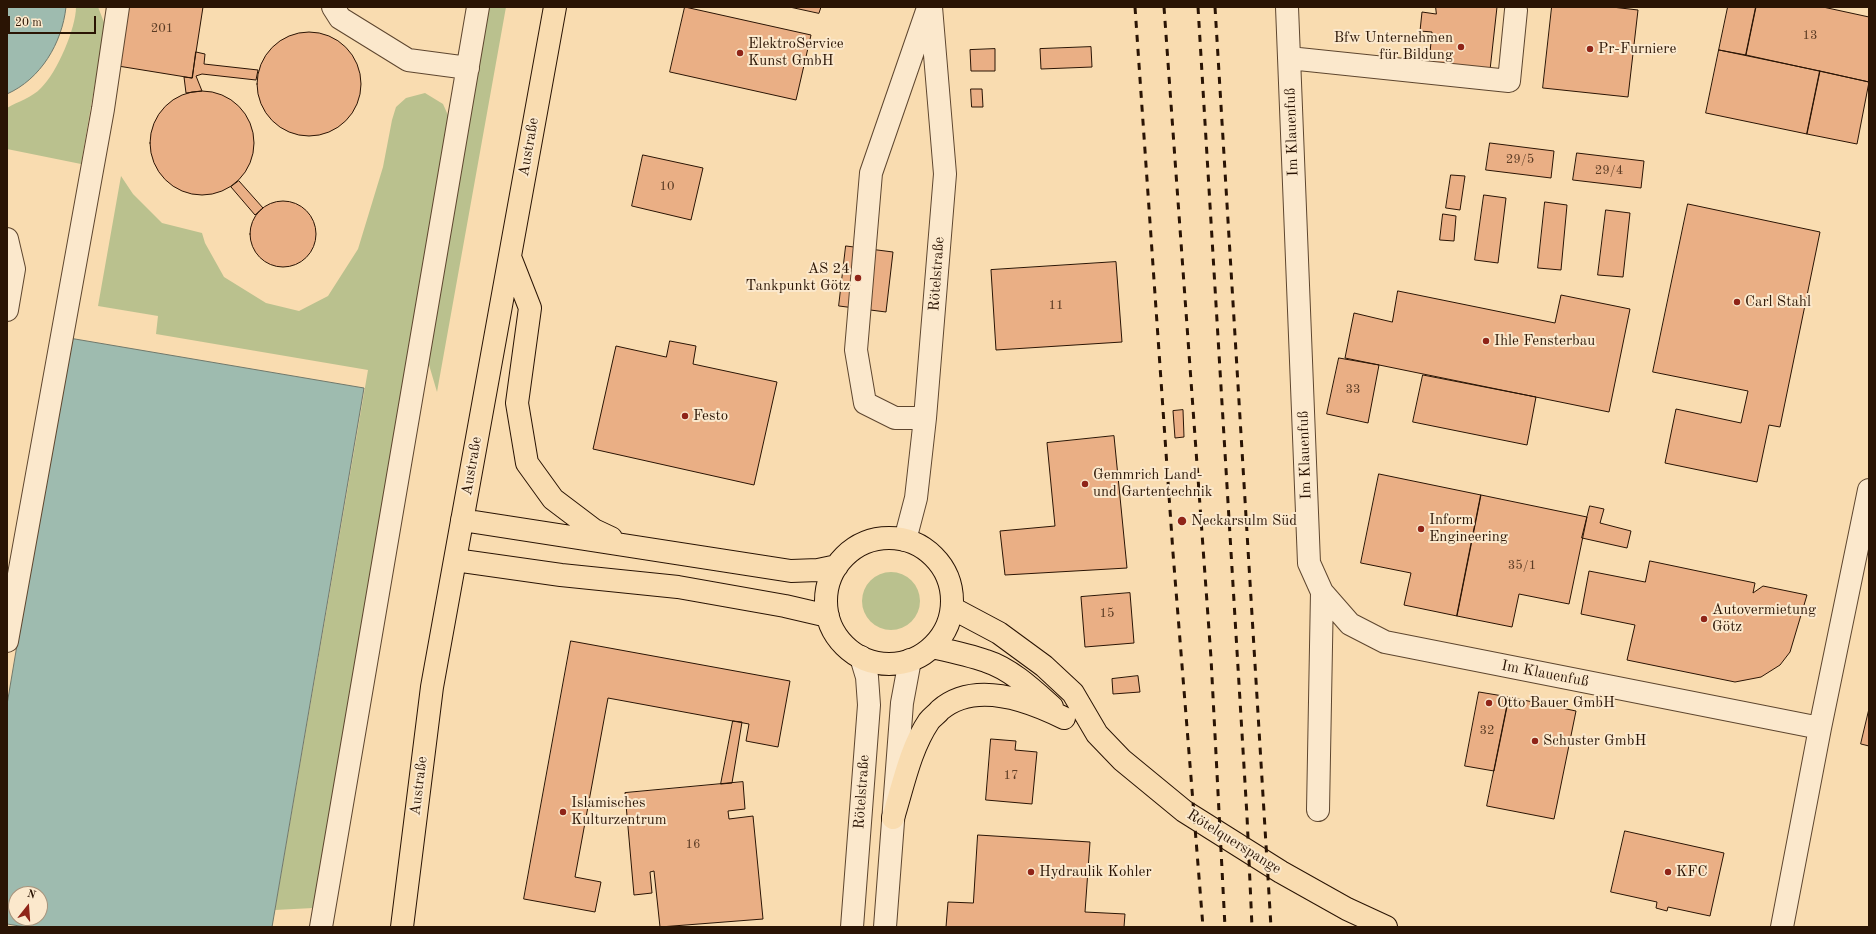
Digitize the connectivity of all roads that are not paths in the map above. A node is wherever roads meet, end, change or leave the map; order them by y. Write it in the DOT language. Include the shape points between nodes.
graph roads {
  1 [pos="118,7"];
  2 [pos="333,7"];
  3 [pos="478,7"];
  4 [pos="555,7"];
  5 [pos="930,7"];
  6 [pos="1287,7"];
  7 [pos="1516,10"];
  8 [pos="1289,58"];
  9 [pos="468,68"];
  10 [pos="7,239"];
  11 [pos="510,257"];
  12 [pos="7,310"];
  13 [pos="925,418"];
  14 [pos="1869,490"];
  15 [pos="462,520"];
  16 [pos="905,540"];
  17 [pos="623,545"];
  18 [pos="455,560"];
  19 [pos="836,566"];
  20 [pos="1322,592"];
  21 [pos="952,608"];
  22 [pos="828,616"];
  23 [pos="7,641"];
  24 [pos="932,647"];
  25 [pos="861,657"];
  26 [pos="910,660"];
  27 [pos="1064,718"];
  28 [pos="1820,728"];
  29 [pos="1097,734"];
  30 [pos="1318,810"];
  31 [pos="893,818"];
  32 [pos="321,927"];
  33 [pos="402,927"];
  34 [pos="852,927"];
  35 [pos="885,927"];
  36 [pos="1386,927"];
  37 [pos="1782,927"];
  1 -- 23 [label="street" via="104,109"];
  2 -- 9 [label="street" via="340,18 408,60"];
  3 -- 9 [label="street"];
  4 -- 11 [label="main road, Austraße"];
  5 -- 13 [label="street, Rötelstraße" via="945,174"];
  5 -- 13 [label="street" via="871,173 856,350 865,404 895,418"];
  6 -- 8 [label="street, Im Klauenfuß"];
  7 -- 8 [label="street" via="1509,81"];
  8 -- 20 [label="street, Im Klauenfuß" via="1309,563"];
  9 -- 32 [label="street"];
  10 -- 12 [label="street" via="14,269"];
  11 -- 15 [label="main road, Austraße"];
  11 -- 17 [label="main road" via="530,308 517,403 528,463 553,498 594,530"];
  13 -- 16 [label="street, Rötelstraße" via="916,498"];
  14 -- 28 [label="street"];
  15 -- 17 [label="main road"];
  15 -- 18 [label="main road, Austraße"];
  16 -- 19 [label="main road" via="890,538 860,545"];
  16 -- 21 [label="main road" via="922,547 936,559 951,590"];
  17 -- 19 [label="main road" via="791,571"];
  18 -- 22 [label="main road" via="561,575 678,587"];
  18 -- 33 [label="main road, Austraße" via="432,688"];
  19 -- 22 [label="main road" via="829,581 826,598"];
  20 -- 28 [label="street, Im Klauenfuß" via="1350,624 1385,642"];
  20 -- 30 [label="street"];
  21 -- 24 [label="main road" via="942,635"];
  21 -- 29 [label="main road, Rötelquerspange" via="999,633 1044,666 1073,693"];
  22 -- 25 [label="main road" via="840,641"];
  24 -- 26 [label="main road"];
  24 -- 27 [label="main road, Rötelquerspange" via="987,661 1002,668 1033,690"];
  25 -- 26 [label="main road" via="894,664"];
  25 -- 34 [label="street, Rötelstraße" via="867,677 869,705"];
  26 -- 31 [label="street" via="902,703"];
  27 -- 29 [label="main road, Rötelquerspange"];
  27 -- 31 [label="main road" via="1012,698 984,695 963,697 947,704 930,719 918,740"];
  28 -- 37 [label="street"];
  29 -- 36 [label="main road, Rötelquerspange" via="1122,760 1192,816 1281,872 1347,909"];
  31 -- 35 [label="street"];
}
